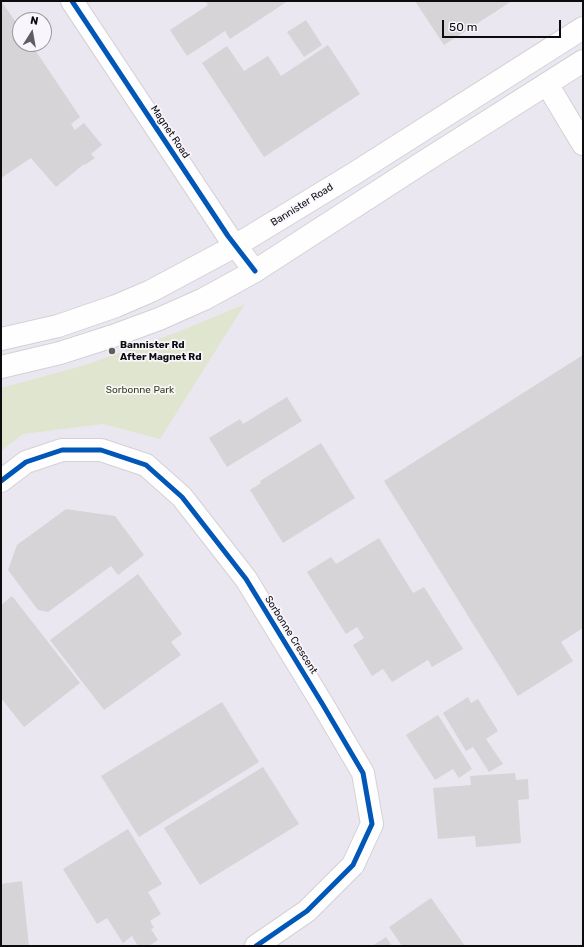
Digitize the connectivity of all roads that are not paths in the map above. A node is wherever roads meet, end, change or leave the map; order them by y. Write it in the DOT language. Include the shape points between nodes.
graph roads {
  1 [pos="72,1"];
  2 [pos="583,28"];
  3 [pos="583,61"];
  4 [pos="547,84"];
  5 [pos="583,144"];
  6 [pos="235,246"];
  7 [pos="255,271"];
  8 [pos="1,339"];
  9 [pos="1,367"];
  10 [pos="1,481"];
  11 [pos="256,946"];
  1 -- 6 [label="main road, Magnet Road"];
  2 -- 6 [label="main road, Bannister Road"];
  3 -- 4 [label="main road"];
  4 -- 5 [label="main road"];
  4 -- 7 [label="main road"];
  6 -- 7 [label="main road, Magnet Road"];
  6 -- 8 [label="main road, Bannister Road" via="151,291 116,306 58,326"];
  7 -- 9 [label="main road" via="204,299 159,319 60,353"];
  10 -- 11 [label="main road, Sorbonne Crescent" via="26,462 62,450 101,450 146,465 182,497 246,579 363,773 372,824 353,865 307,911"];
}
